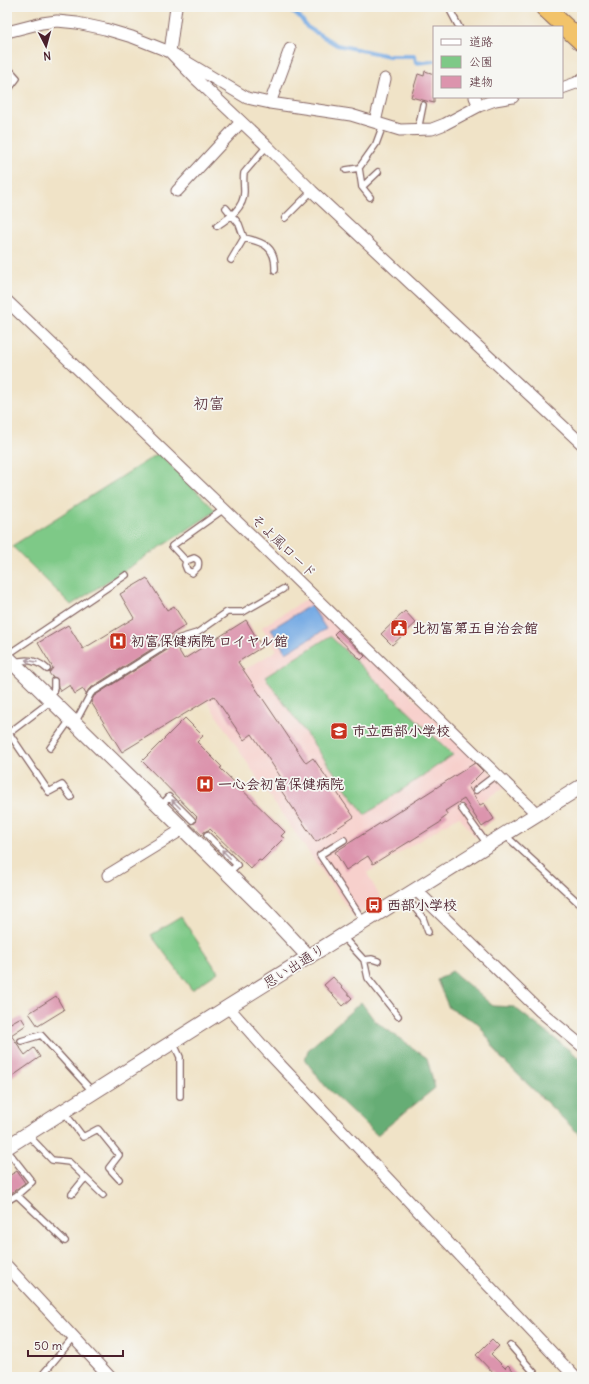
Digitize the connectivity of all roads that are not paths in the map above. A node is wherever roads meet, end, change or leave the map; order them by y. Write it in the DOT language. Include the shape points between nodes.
graph roads {
  1 [pos="176,7"];
  2 [pos="454,7"];
  3 [pos="544,7"];
  4 [pos="458,26"];
  5 [pos="7,32"];
  6 [pos="582,42"];
  7 [pos="290,49"];
  8 [pos="170,52"];
  9 [pos="7,67"];
  10 [pos="385,79"];
  11 [pos="582,79"];
  12 [pos="563,88"];
  13 [pos="8,90"];
  14 [pos="507,98"];
  15 [pos="477,102"];
  16 [pos="270,103"];
  17 [pos="423,106"];
  18 [pos="241,122"];
  19 [pos="379,124"];
  20 [pos="418,130"];
  21 [pos="267,146"];
  22 [pos="359,168"];
  23 [pos="346,170"];
  24 [pos="378,172"];
  25 [pos="362,187"];
  26 [pos="177,191"];
  27 [pos="312,191"];
  28 [pos="370,197"];
  29 [pos="226,208"];
  30 [pos="233,215"];
  31 [pos="284,218"];
  32 [pos="217,226"];
  33 [pos="244,238"];
  34 [pos="231,260"];
  35 [pos="275,270"];
  36 [pos="7,301"];
  37 [pos="582,444"];
  38 [pos="224,509"];
  39 [pos="186,561"];
  40 [pos="126,575"];
  41 [pos="283,589"];
  42 [pos="174,640"];
  43 [pos="166,646"];
  44 [pos="9,658"];
  45 [pos="48,669"];
  46 [pos="54,681"];
  47 [pos="51,701"];
  48 [pos="72,722"];
  49 [pos="50,748"];
  50 [pos="497,774"];
  51 [pos="582,786"];
  52 [pos="476,790"];
  53 [pos="71,797"];
  54 [pos="461,808"];
  55 [pos="537,814"];
  56 [pos="187,824"];
  57 [pos="504,834"];
  58 [pos="207,835"];
  59 [pos="344,840"];
  60 [pos="487,844"];
  61 [pos="228,874"];
  62 [pos="108,875"];
  63 [pos="411,893"];
  64 [pos="582,906"];
  65 [pos="364,922"];
  66 [pos="428,932"];
  67 [pos="342,936"];
  68 [pos="309,957"];
  69 [pos="364,960"];
  70 [pos="378,961"];
  71 [pos="228,1007"];
  72 [pos="398,1016"];
  73 [pos="21,1041"];
  74 [pos="173,1042"];
  75 [pos="582,1046"];
  76 [pos="93,1092"];
  77 [pos="180,1096"];
  78 [pos="64,1112"];
  79 [pos="28,1134"];
  80 [pos="7,1148"];
  81 [pos="85,1178"];
  82 [pos="119,1179"];
  83 [pos="72,1194"];
  84 [pos="17,1195"];
  85 [pos="103,1195"];
  86 [pos="7,1202"];
  87 [pos="65,1241"];
  88 [pos="7,1266"];
  89 [pos="74,1337"];
  90 [pos="512,1346"];
  91 [pos="43,1374"];
  92 [pos="110,1377"];
  93 [pos="538,1377"];
  94 [pos="575,1377"];
  1 -- 8 [label="street"];
  2 -- 4 [label="lane" via="451,12"];
  3 -- 6 [label="highway"];
  5 -- 8 [label="street" via="42,23 77,23 132,37"];
  7 -- 16 [label="street"];
  8 -- 16 [label="street" via="247,98"];
  8 -- 18 [label="street"];
  9 -- 13 [label="lane" via="17,78"];
  10 -- 19 [label="street"];
  11 -- 12 [label="street"];
  14 -- 15 [label="street"];
  15 -- 20 [label="street" via="445,124 432,129"];
  16 -- 19 [label="street" via="351,115"];
  17 -- 20 [label="lane"];
  18 -- 21 [label="street"];
  18 -- 26 [label="street"];
  19 -- 20 [label="street" via="400,130"];
  19 -- 22 [label="lane" via="376,144"];
  21 -- 27 [label="street"];
  21 -- 30 [label="lane" via="244,173 244,194"];
  22 -- 23 [label="lane"];
  22 -- 25 [label="lane"];
  24 -- 25 [label="lane"];
  25 -- 28 [label="lane"];
  27 -- 31 [label="lane"];
  27 -- 37 [label="street"];
  29 -- 30 [label="lane"];
  30 -- 32 [label="lane"];
  30 -- 33 [label="lane"];
  33 -- 34 [label="lane"];
  33 -- 35 [label="lane" via="261,242 268,247 274,254"];
  36 -- 38 [label="street, そよ風ロード"];
  38 -- 39 [label="lane" via="172,546"];
  38 -- 50 [label="street, そよ風ロード" via="387,672"];
  40 -- 44 [label="lane"];
  41 -- 42 [label="lane" via="243,612 227,612 197,633"];
  43 -- 48 [label="lane" via="91,692"];
  45 -- 44 [label="lane, one-way" via="31,660"];
  44 -- 47 [label="street"];
  46 -- 47 [label="lane"];
  47 -- 48 [label="street"];
  47 -- 53 [label="lane" via="9,733 49,792 62,785"];
  48 -- 49 [label="lane"];
  48 -- 56 [label="street" via="160,806"];
  50 -- 52 [label="lane"];
  50 -- 55 [label="street, そよ風ロード"];
  51 -- 55 [label="street, 思い出通り"];
  54 -- 60 [label="lane"];
  55 -- 57 [label="street, 思い出通り"];
  56 -- 61 [label="street"];
  56 -- 62 [label="street"];
  57 -- 60 [label="street, 思い出通り"];
  57 -- 64 [label="lane"];
  61 -- 58 [label="lane, one-way" via="237,864"];
  59 -- 65 [label="lane" via="320,855"];
  60 -- 63 [label="street, 思い出通り"];
  61 -- 68 [label="street"];
  63 -- 65 [label="street, 思い出通り"];
  63 -- 66 [label="lane"];
  63 -- 75 [label="street"];
  65 -- 67 [label="street, 思い出通り"];
  67 -- 68 [label="street, 思い出通り"];
  67 -- 69 [label="lane"];
  68 -- 71 [label="street, 思い出通り"];
  69 -- 70 [label="lane"];
  69 -- 72 [label="lane" via="368,978"];
  71 -- 74 [label="street, 思い出通り"];
  71 -- 94 [label="street"];
  73 -- 76 [label="lane" via="42,1035"];
  74 -- 76 [label="street, 思い出通り"];
  74 -- 77 [label="lane" via="180,1057"];
  76 -- 78 [label="street, 思い出通り"];
  78 -- 79 [label="street, 思い出通り"];
  78 -- 82 [label="lane" via="84,1138 98,1129 119,1155 109,1168"];
  79 -- 80 [label="street, 思い出通り"];
  79 -- 81 [label="lane" via="52,1160 69,1162"];
  80 -- 84 [label="lane" via="32,1182"];
  81 -- 83 [label="lane"];
  81 -- 85 [label="lane"];
  84 -- 86 [label="lane"];
  84 -- 87 [label="lane"];
  88 -- 89 [label="street"];
  89 -- 91 [label="lane"];
  89 -- 92 [label="street"];
  90 -- 93 [label="lane"];
}
